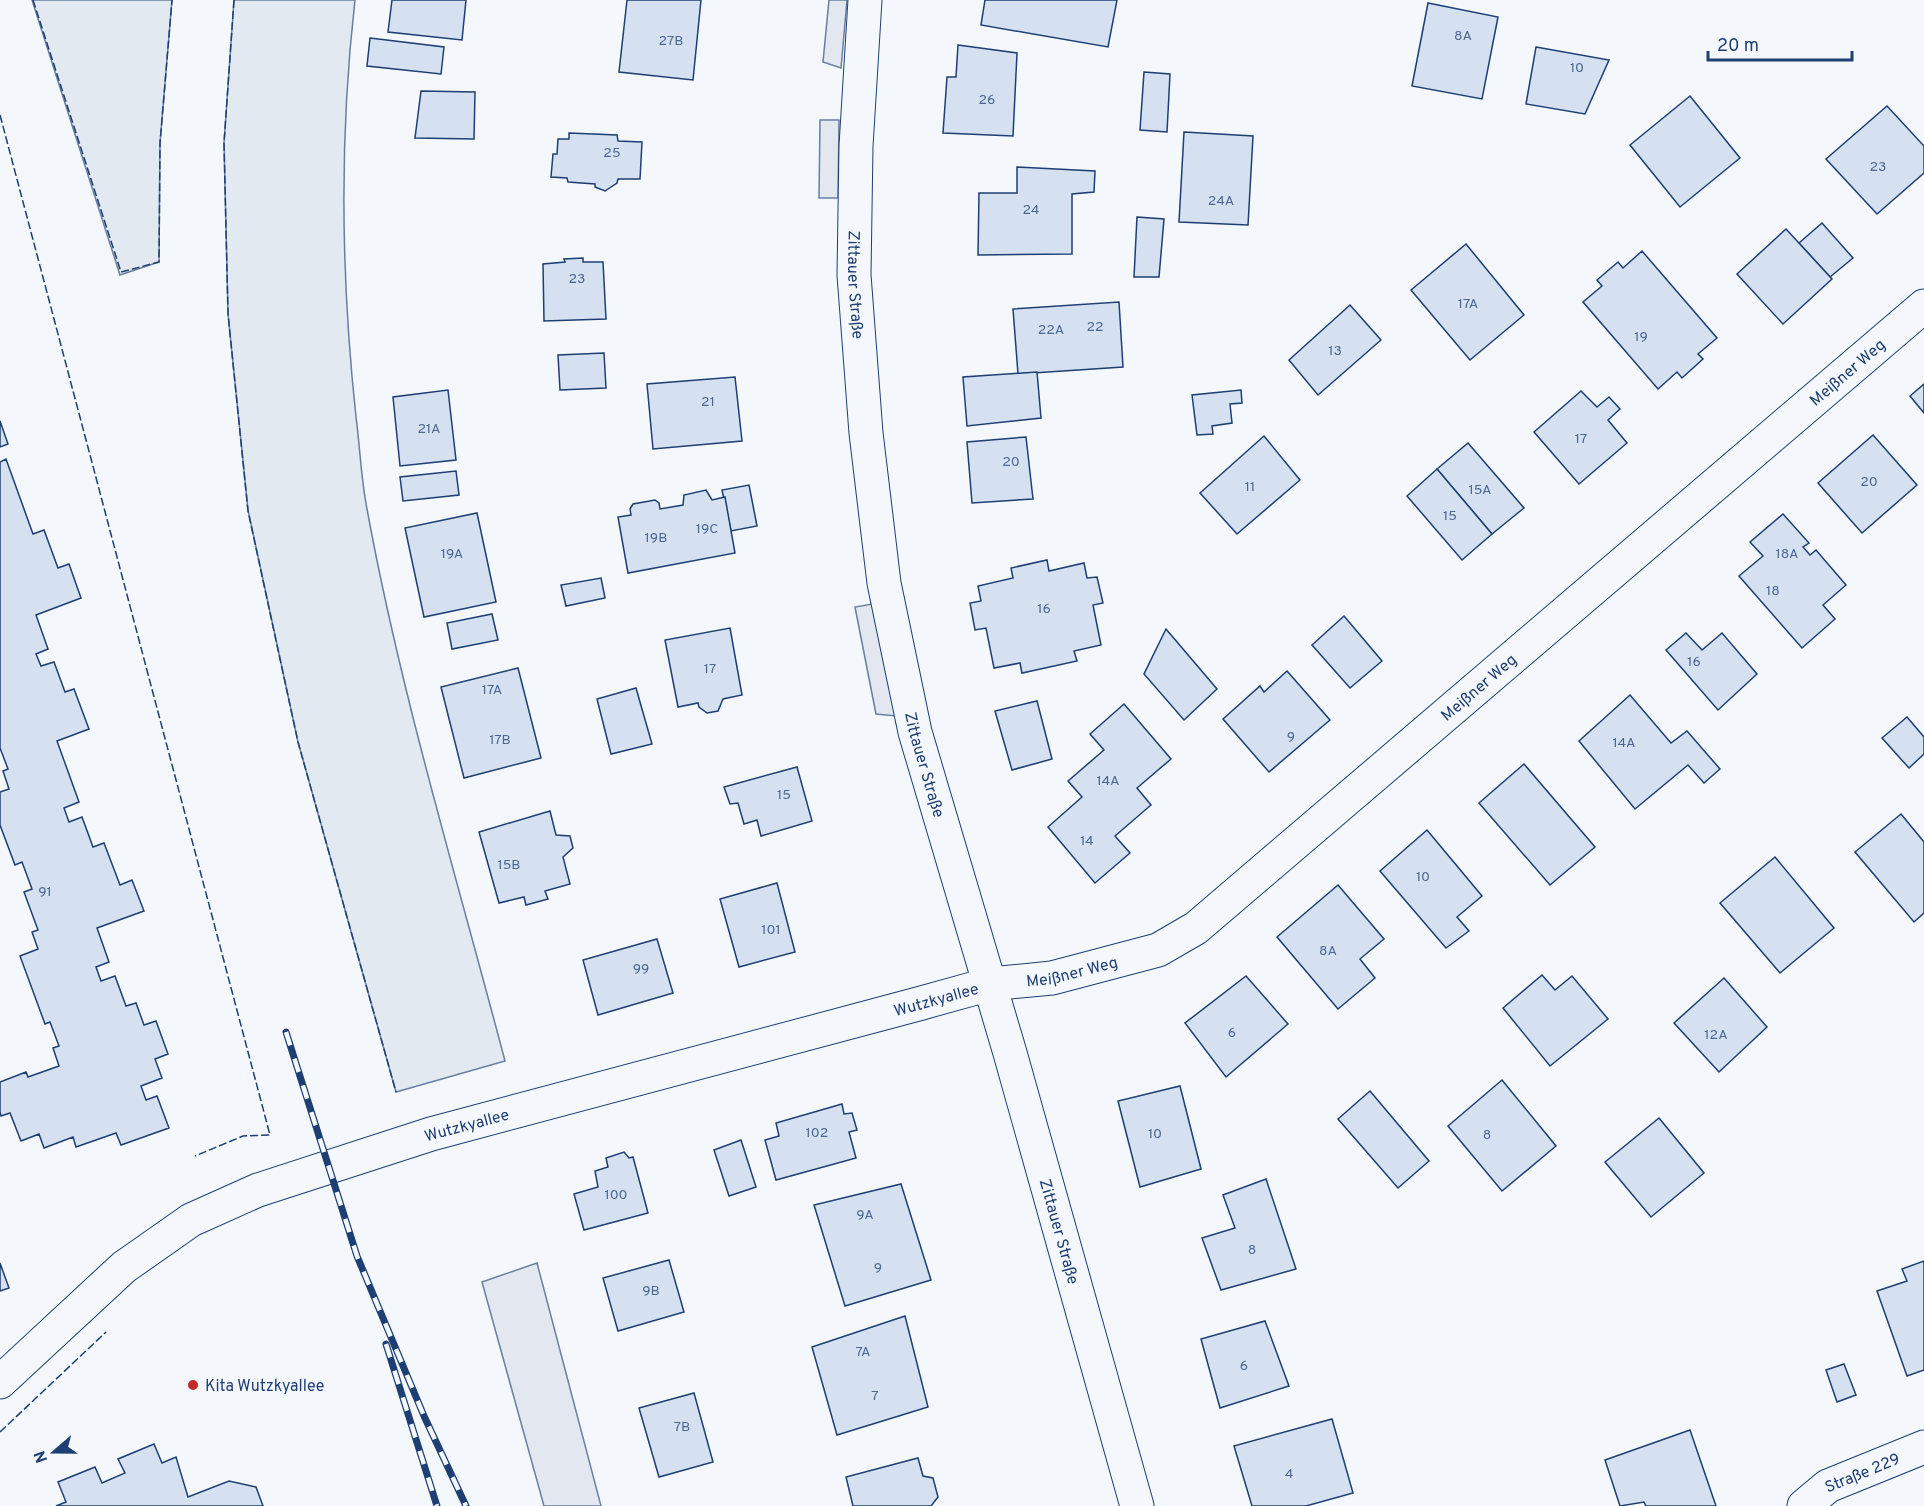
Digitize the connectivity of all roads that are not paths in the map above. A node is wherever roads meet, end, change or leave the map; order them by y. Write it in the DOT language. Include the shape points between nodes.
graph roads {
  1 [pos="865,0"];
  2 [pos="1924,306"];
  3 [pos="990,984"];
  4 [pos="0,1382"];
  5 [pos="1924,1447"];
  6 [pos="1137,1506"];
  7 [pos="1804,1506"];
  1 -- 3 [label="street, Zittauer Straße" via="856,146 854,275 866,434 884,584 915,732"];
  2 -- 3 [label="street, Meißner Weg" via="1197,928 1158,950 1052,978"];
  3 -- 4 [label="street, Wutzkyallee" via="431,1134 258,1190 191,1220 124,1267"];
  3 -- 6 [label="street, Zittauer Straße"];
  5 -- 7 [label="street, Straße 229" via="1828,1486"];
}
